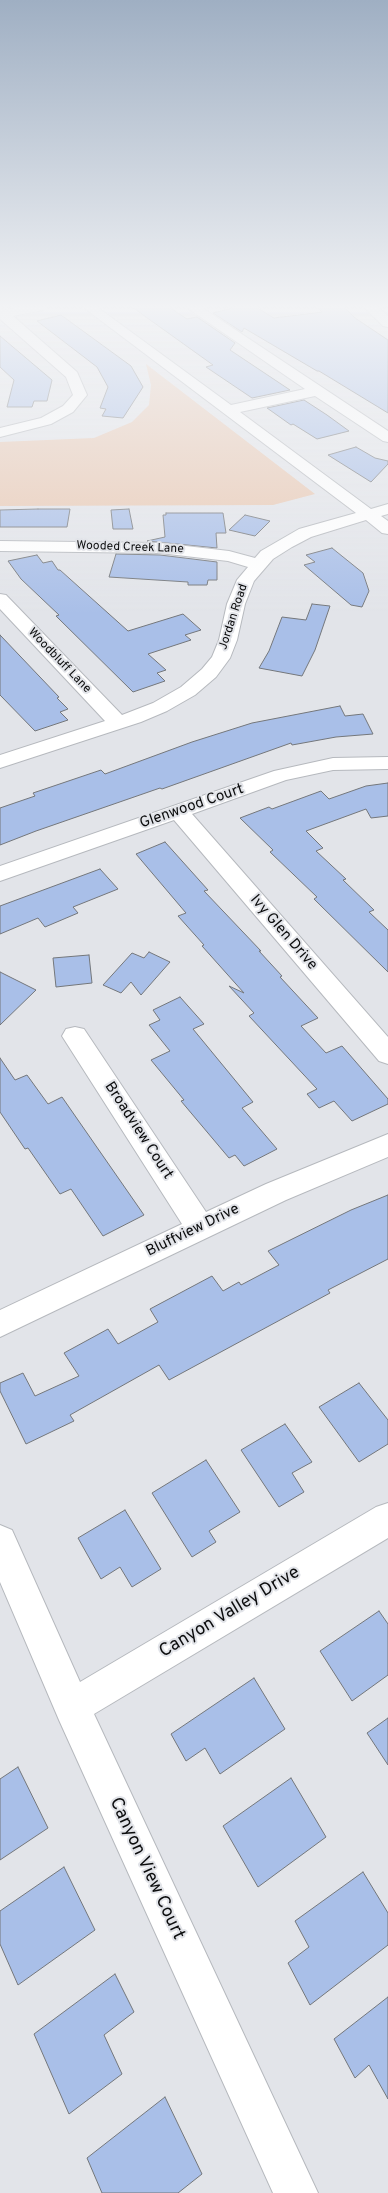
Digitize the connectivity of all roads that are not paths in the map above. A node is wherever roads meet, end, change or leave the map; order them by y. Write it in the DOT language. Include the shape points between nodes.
graph roads {
  1 [pos="67,409"];
  2 [pos="233,409"];
  3 [pos="344,409"];
  4 [pos="230,410"];
  5 [pos="0,433"];
  6 [pos="388,438"];
  7 [pos="388,509"];
  8 [pos="368,514"];
  9 [pos="388,529"];
  10 [pos="0,546"];
  11 [pos="258,564"];
  12 [pos="0,599"];
  13 [pos="118,723"];
  14 [pos="0,762"];
  15 [pos="388,763"];
  16 [pos="178,811"];
  17 [pos="0,874"];
  18 [pos="75,1036"];
  19 [pos="388,1054"];
  20 [pos="388,1145"];
  21 [pos="200,1227"];
  22 [pos="0,1324"];
  23 [pos="388,1519"];
  24 [pos="0,1542"];
  25 [pos="72,1707"];
  26 [pos="296,2193"];
  1 -- 5 [label="street" via="46,421"];
  2 -- 4 [label="street"];
  3 -- 6 [label="street"];
  4 -- 8 [label="street"];
  7 -- 8 [label="street, Jordan Road"];
  8 -- 9 [label="street"];
  8 -- 11 [label="street, Jordan Road" via="305,533 276,549"];
  10 -- 11 [label="street, Wooded Creek Lane" via="160,548 229,556"];
  11 -- 13 [label="street, Jordan Road" via="246,580 236,604 221,658 209,673 188,691 160,707"];
  12 -- 13 [label="street, Woodbluff Lane"];
  13 -- 14 [label="street, Jordan Road"];
  15 -- 16 [label="street, Glenwood Court" via="309,768"];
  16 -- 17 [label="street, Glenwood Court"];
  16 -- 19 [label="street, Ivy Glen Drive"];
  18 -- 21 [label="street, Broadview Court"];
  20 -- 21 [label="street, Bluffview Drive"];
  21 -- 22 [label="street, Bluffview Drive"];
  23 -- 25 [label="street, Canyon Valley Drive"];
  24 -- 25 [label="street, Canyon View Court"];
  25 -- 26 [label="street, Canyon View Court"];
}
